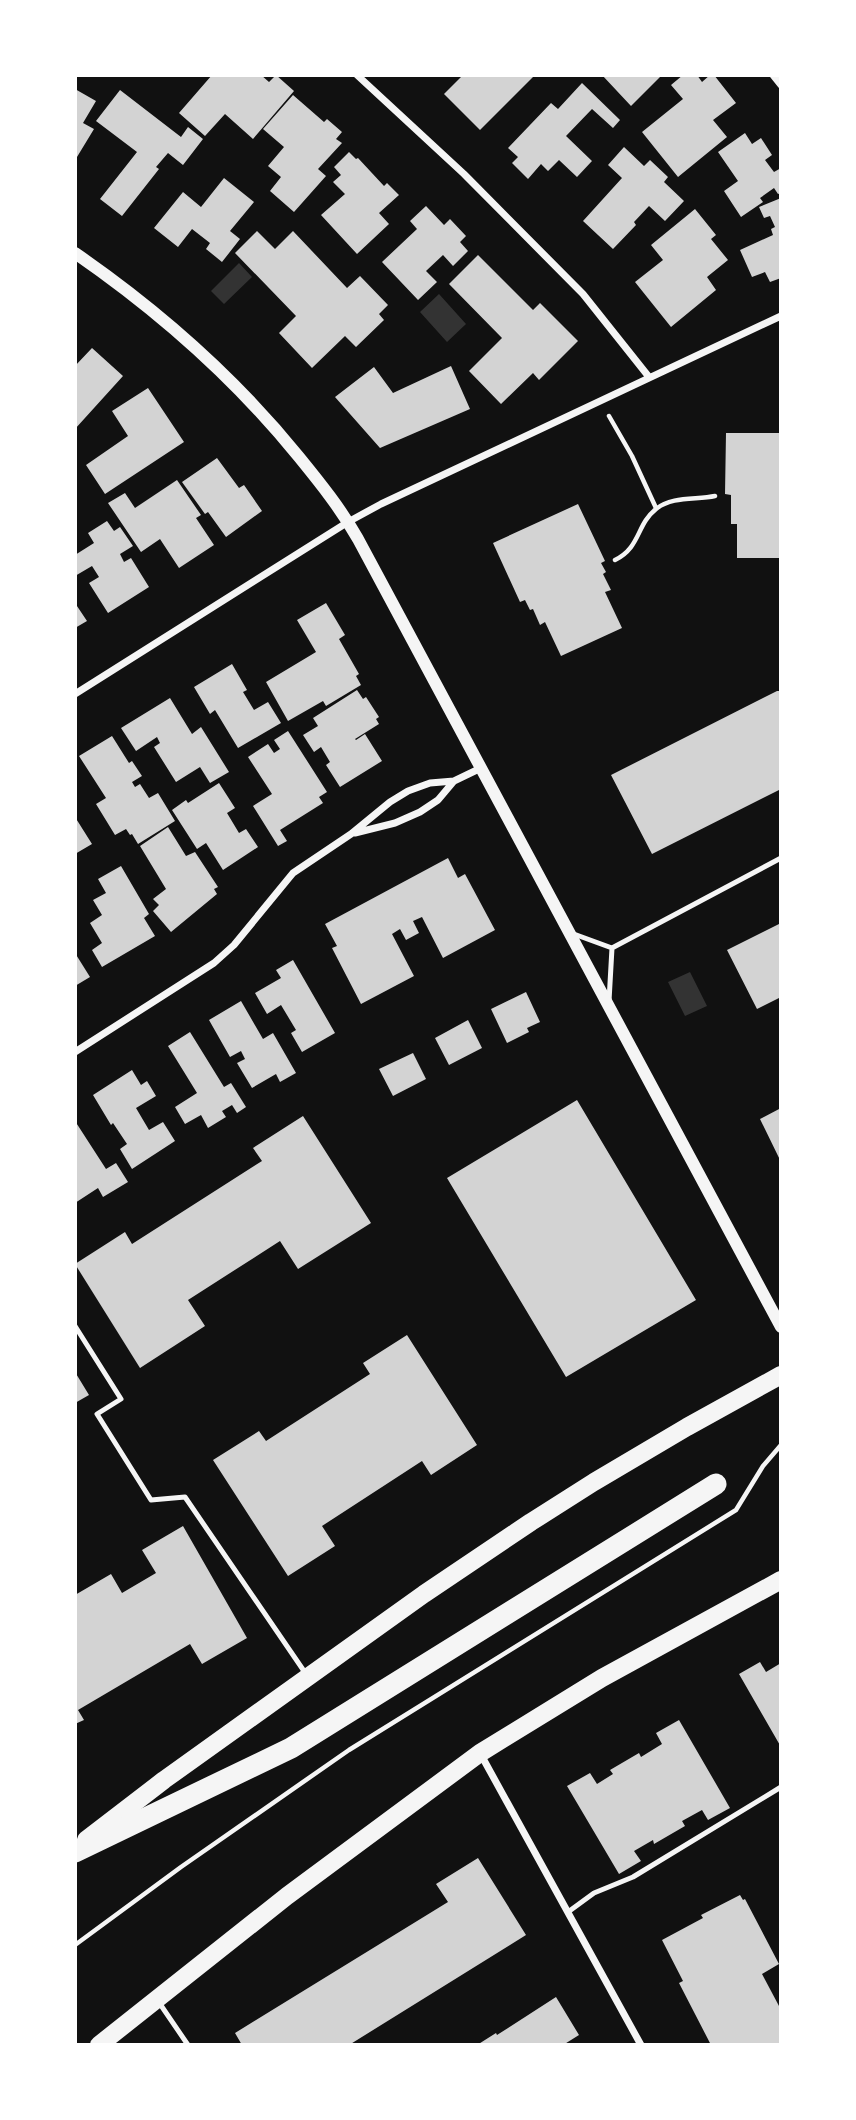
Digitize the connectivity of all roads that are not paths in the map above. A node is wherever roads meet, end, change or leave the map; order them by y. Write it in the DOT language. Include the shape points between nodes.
graph roads {
  1 [pos="357,75"];
  2 [pos="773,75"];
  3 [pos="781,85"];
  4 [pos="75,253"];
  5 [pos="781,316"];
  6 [pos="649,377"];
  7 [pos="348,522"];
  8 [pos="75,694"];
  9 [pos="481,768"];
  10 [pos="454,781"];
  11 [pos="351,834"];
  12 [pos="781,858"];
  13 [pos="570,932"];
  14 [pos="612,948"];
  15 [pos="608,1004"];
  16 [pos="75,1052"];
  17 [pos="75,1326"];
  18 [pos="781,1327"];
  19 [pos="781,1376"];
  20 [pos="716,1484"];
  21 [pos="781,1580"];
  22 [pos="308,1678"];
  23 [pos="480,1753"];
  24 [pos="781,1787"];
  25 [pos="75,1850"];
  26 [pos="568,1912"];
  27 [pos="157,2000"];
  28 [pos="99,2045"];
  29 [pos="188,2045"];
  30 [pos="641,2045"];
  1 -- 6 [label="street" via="583,293"];
  2 -- 3 [label="street"];
  4 -- 7 [label="street" via="184,336 235,385 283,437"];
  5 -- 6 [label="street"];
  6 -- 7 [label="street"];
  7 -- 8 [label="street"];
  7 -- 9 [label="street"];
  9 -- 10 [label="street"];
  9 -- 13 [label="street"];
  10 -- 11 [label="street" via="408,791"];
  10 -- 11 [label="street" via="420,812"];
  11 -- 16 [label="street" via="293,873 214,963"];
  12 -- 14 [label="lane"];
  13 -- 14 [label="lane"];
  13 -- 15 [label="street"];
  14 -- 15 [label="lane"];
  15 -- 18 [label="street"];
  17 -- 22 [label="lane" via="121,1399 97,1413 151,1500 186,1497"];
  19 -- 22 [label="main road" via="542,1515"];
  20 -- 25 [label="highway" via="291,1748"];
  21 -- 23 [label="main road" via="602,1678"];
  22 -- 25 [label="main road"];
  23 -- 26 [label="street"];
  23 -- 27 [label="main road" via="287,1896"];
  24 -- 26 [label="lane"];
  26 -- 30 [label="street"];
  27 -- 28 [label="main road"];
  27 -- 29 [label="lane"];
}
